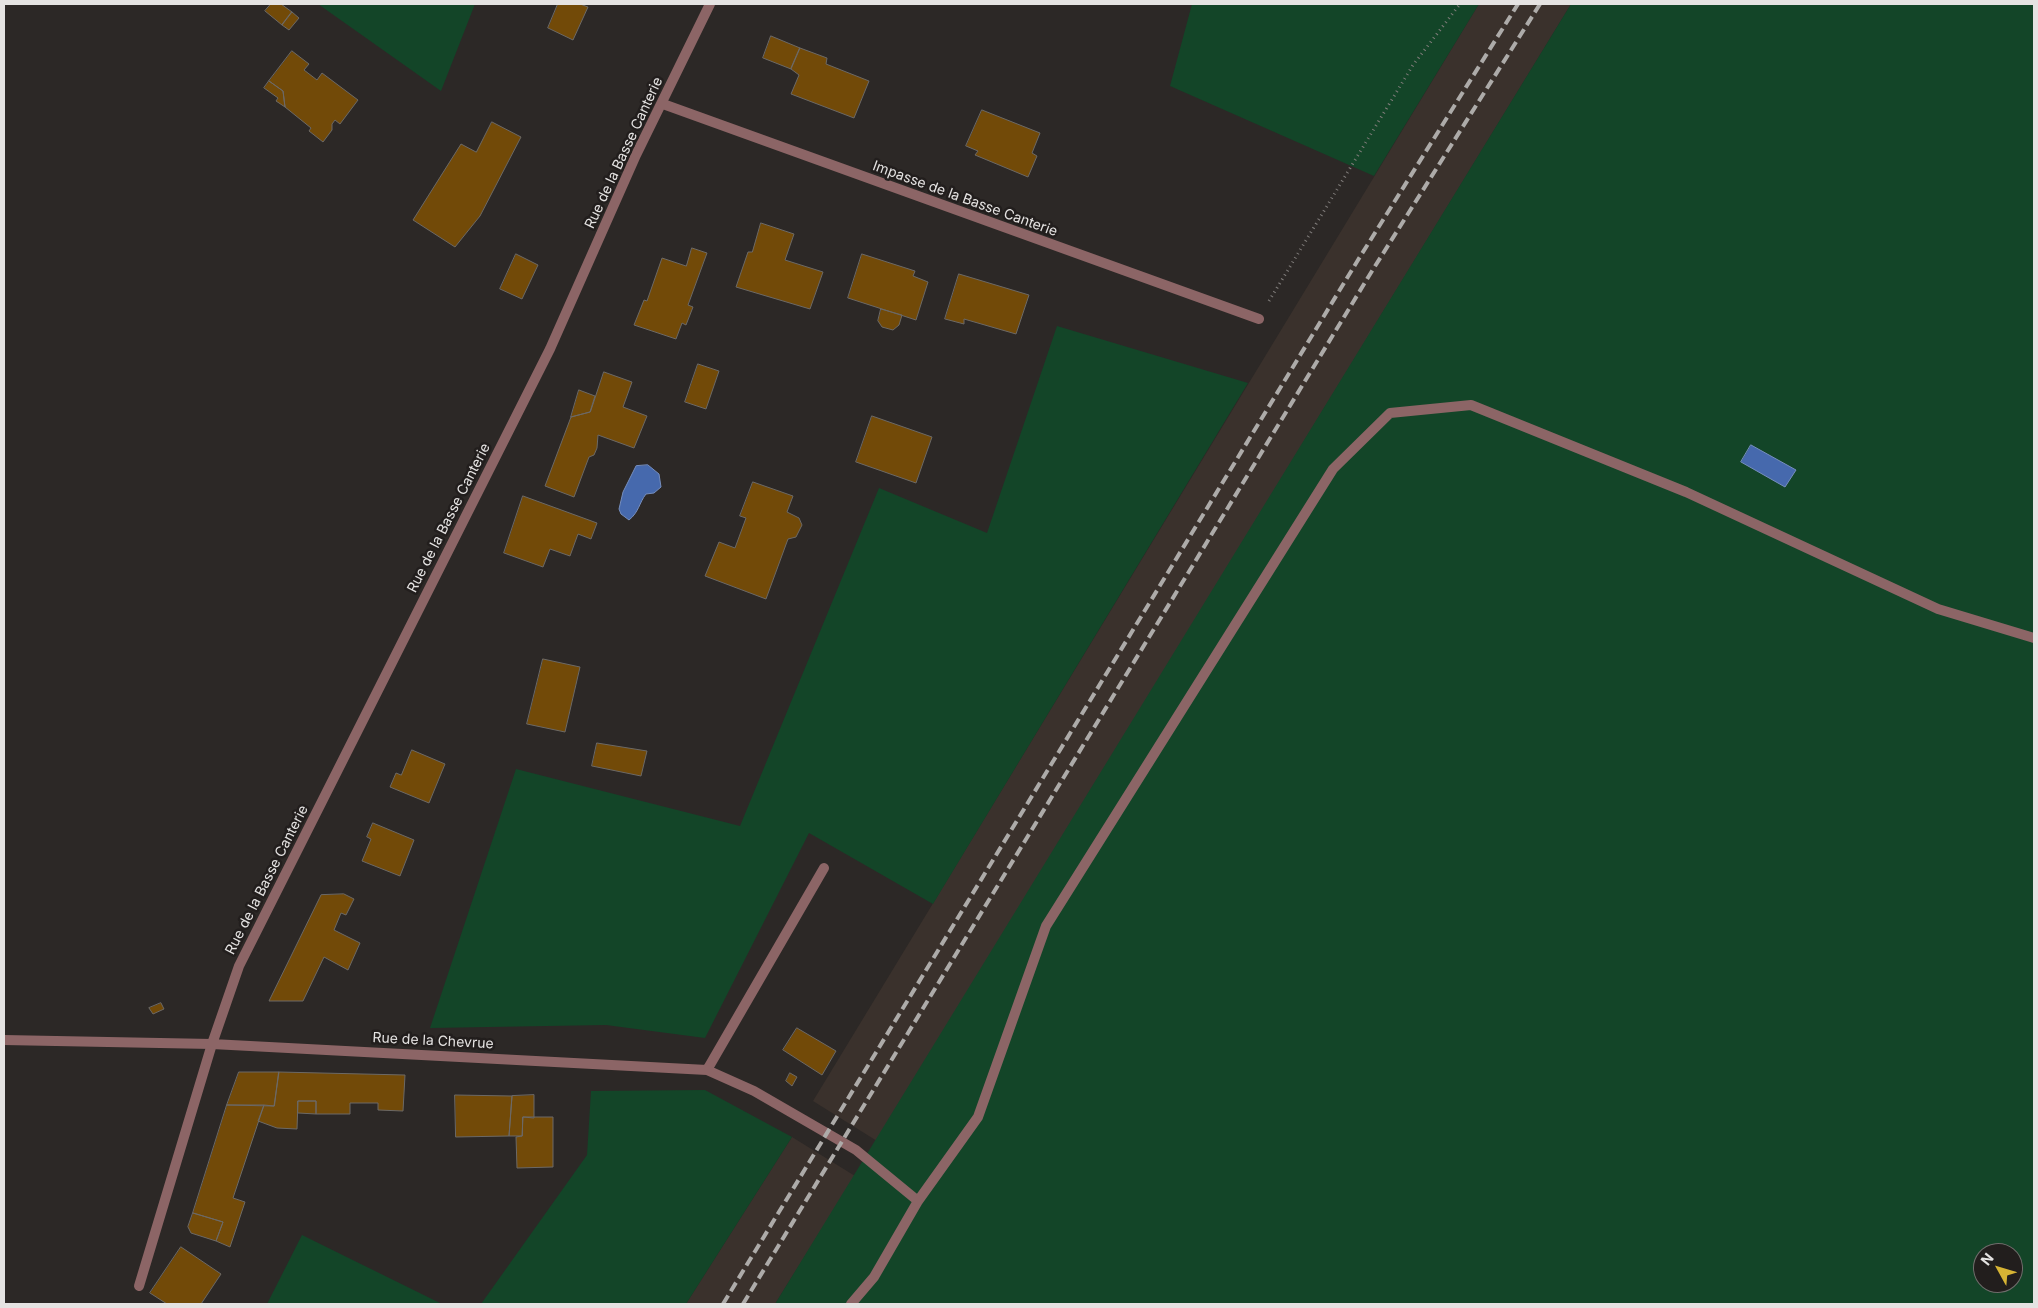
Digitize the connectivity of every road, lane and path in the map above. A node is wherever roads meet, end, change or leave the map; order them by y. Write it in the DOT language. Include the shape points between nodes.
graph roads {
  1 [pos="710,4"];
  2 [pos="1460,4"];
  3 [pos="663,104"];
  4 [pos="1259,319"];
  5 [pos="2034,638"];
  6 [pos="824,868"];
  7 [pos="4,1040"];
  8 [pos="212,1044"];
  9 [pos="707,1070"];
  10 [pos="918,1201"];
  11 [pos="139,1286"];
  12 [pos="850,1304"];
  1 -- 3 [label="street, Rue de la Basse Canterie"];
  2 -- 4 [label="path" via="1413,65"];
  3 -- 4 [label="street, Impasse de la Basse Canterie"];
  3 -- 8 [label="street, Rue de la Basse Canterie" via="636,155 550,349 239,966"];
  5 -- 10 [label="street" via="1938,609 1686,492 1471,405 1390,413 1333,468 1046,926 978,1117"];
  6 -- 9 [label="street"];
  7 -- 8 [label="street, Rue de la Chevrue"];
  8 -- 9 [label="street, Rue de la Chevrue"];
  8 -- 11 [label="street, Rue de la Basse Canterie"];
  9 -- 10 [label="street, Rue de la Chevrue" via="754,1091 856,1150"];
  10 -- 12 [label="street" via="874,1277"];
}
